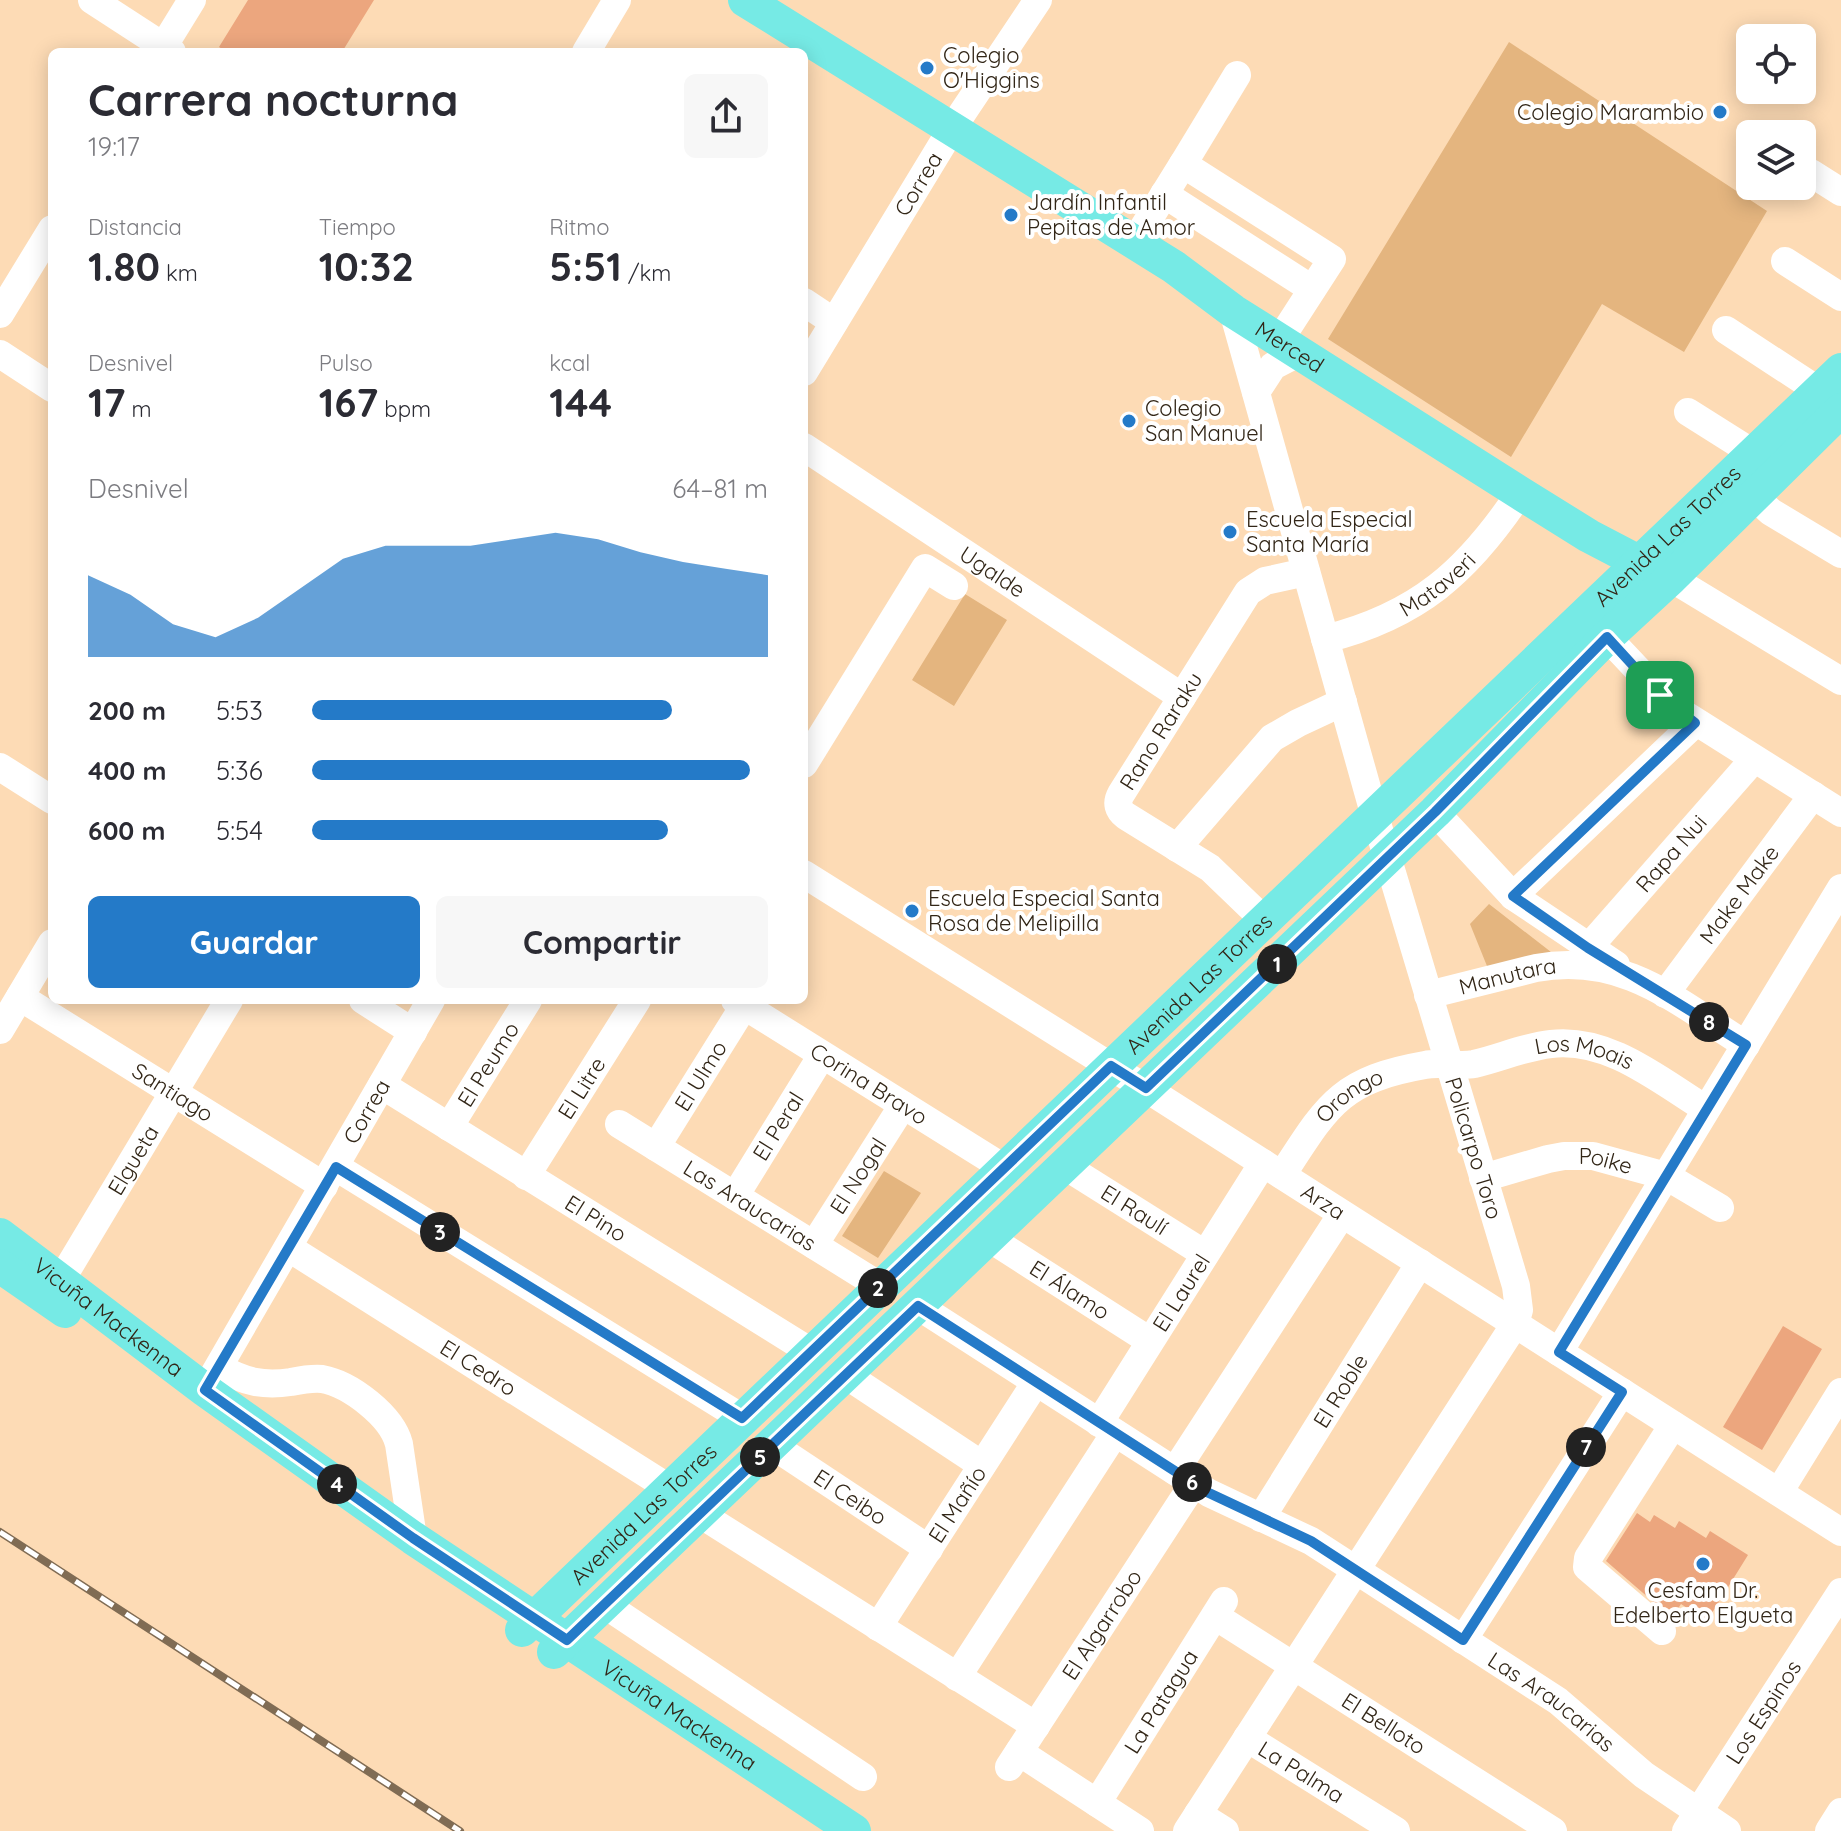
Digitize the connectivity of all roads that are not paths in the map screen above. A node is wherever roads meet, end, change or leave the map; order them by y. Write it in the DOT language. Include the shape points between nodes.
graph roads {
  1 [pos="92,0"];
  2 [pos="192,0"];
  3 [pos="617,0"];
  4 [pos="745,0"];
  5 [pos="1038,0"];
  6 [pos="162,48"];
  7 [pos="166,48"];
  8 [pos="588,48"];
  9 [pos="1237,75"];
  10 [pos="951,130"];
  11 [pos="1183,164"];
  12 [pos="1816,176"];
  13 [pos="1841,192"];
  14 [pos="1164,194"];
  15 [pos="48,236"];
  16 [pos="1134,243"];
  17 [pos="1785,261"];
  18 [pos="1312,289"];
  19 [pos="1841,297"];
  20 [pos="808,305"];
  21 [pos="1233,311"];
  22 [pos="0,314"];
  23 [pos="834,322"];
  24 [pos="1726,330"];
  25 [pos="1288,347"];
  26 [pos="0,354"];
  27 [pos="808,365"];
  28 [pos="48,385"];
  29 [pos="1834,390"];
  30 [pos="1256,392"];
  31 [pos="1688,412"];
  32 [pos="808,450"];
  33 [pos="1753,453"];
  34 [pos="1520,493"];
  35 [pos="1752,495"];
  36 [pos="1841,554"];
  37 [pos="1639,562"];
  38 [pos="1306,572"];
  39 [pos="1671,578"];
  40 [pos="954,586"];
  41 [pos="1607,637"];
  42 [pos="1325,639"];
  43 [pos="1841,681"];
  44 [pos="1182,697"];
  45 [pos="1343,702"];
  46 [pos="1695,723"];
  47 [pos="808,758"];
  48 [pos="1754,759"];
  49 [pos="0,767"];
  50 [pos="1813,795"];
  51 [pos="48,797"];
  52 [pos="1435,812"];
  53 [pos="1374,813"];
  54 [pos="1841,813"];
  55 [pos="1177,848"];
  56 [pos="1387,858"];
  57 [pos="808,877"];
  58 [pos="1841,888"];
  59 [pos="1513,896"];
  60 [pos="1263,919"];
  61 [pos="1588,948"];
  62 [pos="48,950"];
  63 [pos="1634,976"];
  64 [pos="1665,994"];
  65 [pos="1428,995"];
  66 [pos="20,997"];
  67 [pos="227,1004"];
  68 [pos="369,1004"];
  69 [pos="429,1004"];
  70 [pos="526,1004"];
  71 [pos="634,1004"];
  72 [pos="738,1004"];
  73 [pos="741,1004"];
  74 [pos="0,1030"];
  75 [pos="413,1032"];
  76 [pos="1746,1045"];
  77 [pos="822,1055"];
  78 [pos="1449,1064"];
  79 [pos="1111,1066"];
  80 [pos="382,1085"];
  81 [pos="1146,1088"];
  82 [pos="174,1093"];
  83 [pos="903,1105"];
  84 [pos="1706,1109"];
  85 [pos="619,1124"];
  86 [pos="449,1127"];
  87 [pos="656,1147"];
  88 [pos="1065,1166"];
  89 [pos="1004,1168"];
  90 [pos="1272,1169"];
  91 [pos="526,1176"];
  92 [pos="1666,1176"];
  93 [pos="330,1177"];
  94 [pos="1483,1178"];
  95 [pos="735,1196"];
  96 [pos="1720,1208"];
  97 [pos="1342,1214"];
  98 [pos="0,1235"];
  99 [pos="989,1238"];
  100 [pos="814,1245"];
  101 [pos="289,1248"];
  102 [pos="1505,1250"];
  103 [pos="1205,1254"];
  104 [pos="1420,1263"];
  105 [pos="0,1266"];
  106 [pos="61,1280"];
  107 [pos="880,1286"];
  108 [pos="1465,1292"];
  109 [pos="918,1306"];
  110 [pos="1515,1324"];
  111 [pos="1150,1341"];
  112 [pos="811,1352"];
  113 [pos="1559,1352"];
  114 [pos="846,1375"];
  115 [pos="213,1379"];
  116 [pos="1036,1382"];
  117 [pos="1622,1392"];
  118 [pos="1841,1392"];
  119 [pos="742,1418"];
  120 [pos="1673,1425"];
  121 [pos="1107,1428"];
  122 [pos="772,1445"];
  123 [pos="982,1465"];
  124 [pos="1184,1477"];
  125 [pos="669,1488"];
  126 [pos="1779,1492"];
  127 [pos="700,1514"];
  128 [pos="1261,1518"];
  129 [pos="1841,1532"];
  130 [pos="413,1538"];
  131 [pos="929,1549"];
  132 [pos="1355,1570"];
  133 [pos="1841,1592"];
  134 [pos="604,1604"];
  135 [pos="1220,1608"];
  136 [pos="527,1624"];
  137 [pos="878,1627"];
  138 [pos="1662,1631"];
  139 [pos="1463,1640"];
  140 [pos="560,1646"];
  141 [pos="1293,1666"];
  142 [pos="957,1677"];
  143 [pos="1036,1726"];
  144 [pos="1247,1738"];
  145 [pos="863,1777"];
  146 [pos="1097,1803"];
  147 [pos="1841,1812"];
  148 [pos="1192,1822"];
  149 [pos="1692,1822"];
  150 [pos="1544,1829"];
  151 [pos="822,1831"];
  152 [pos="854,1831"];
  153 [pos="1140,1831"];
  154 [pos="1225,1831"];
  155 [pos="1396,1831"];
  156 [pos="1727,1831"];
  157 [pos="1829,1831"];
  1 -- 6 [label="street"];
  2 -- 7 [label="street"];
  3 -- 8 [label="street"];
  4 -- 10 [label="main road, Merced"];
  5 -- 10 [label="street, Correa"];
  9 -- 11 [label="street"];
  10 -- 16 [label="main road, Merced"];
  10 -- 23 [label="street, Correa"];
  11 -- 14 [label="street"];
  11 -- 18 [label="street" via="1332,259"];
  12 -- 13 [label="street"];
  14 -- 16 [label="street"];
  14 -- 18 [label="street"];
  15 -- 22 [label="street"];
  16 -- 21 [label="main road, Merced"];
  17 -- 19 [label="street"];
  18 -- 25 [label="street"];
  20 -- 23 [label="street"];
  21 -- 25 [label="main road, Merced"];
  21 -- 30 [label="street, Policarpo Toro"];
  23 -- 27 [label="street, Correa"];
  24 -- 29 [label="street"];
  25 -- 30 [label="street"];
  25 -- 34 [label="main road, Merced"];
  26 -- 28 [label="street"];
  29 -- 33 [label="main road, Avenida Las Torres"];
  29 -- 35 [label="main road, Avenida Las Torres"];
  30 -- 38 [label="street, Policarpo Toro"];
  31 -- 33 [label="street"];
  32 -- 44 [label="street, Ugalde"];
  33 -- 37 [label="main road, Avenida Las Torres"];
  34 -- 37 [label="main road, Merced"];
  34 -- 42 [label="street, Mataveri" via="1479,550 1435,590 1390,616"];
  35 -- 36 [label="street"];
  35 -- 39 [label="main road, Avenida Las Torres"];
  37 -- 39 [label="main road, Merced"];
  37 -- 53 [label="main road, Avenida Las Torres"];
  38 -- 42 [label="street, Policarpo Toro"];
  38 -- 44 [label="street, Rano Raraku" via="1254,587"];
  39 -- 41 [label="main road, Avenida Las Torres"];
  39 -- 43 [label="street, Merced"];
  40 -- 47 [label="street" via="925,568"];
  41 -- 46 [label="street" via="1660,695"];
  41 -- 52 [label="main road, Avenida Las Torres"];
  42 -- 45 [label="street, Policarpo Toro"];
  44 -- 55 [label="street, Rano Raraku" via="1118,802 1126,816"];
  45 -- 53 [label="street, Policarpo Toro"];
  45 -- 55 [label="street" via="1272,738"];
  46 -- 48 [label="street"];
  46 -- 59 [label="street"];
  48 -- 50 [label="street"];
  48 -- 61 [label="street, Rapa Nui"];
  49 -- 51 [label="street"];
  50 -- 54 [label="street"];
  50 -- 64 [label="street, Make Make"];
  52 -- 56 [label="main road, Avenida Las Torres"];
  52 -- 59 [label="street, Manutara"];
  53 -- 56 [label="street, Policarpo Toro"];
  53 -- 60 [label="main road, Avenida Las Torres"];
  55 -- 60 [label="street, Rano Raraku" via="1218,874"];
  56 -- 65 [label="street, Policarpo Toro"];
  56 -- 81 [label="main road, Avenida Las Torres"];
  57 -- 79 [label="street, Arza"];
  58 -- 76 [label="street"];
  59 -- 61 [label="street, Manutara"];
  60 -- 79 [label="main road, Avenida Las Torres"];
  61 -- 63 [label="street, Manutara"];
  62 -- 66 [label="street"];
  63 -- 64 [label="street, Manutara"];
  63 -- 65 [label="street, Manutara" via="1590,965 1554,965"];
  64 -- 76 [label="street, Manutara"];
  65 -- 78 [label="street, Policarpo Toro"];
  66 -- 74 [label="street"];
  66 -- 82 [label="street, Santiago"];
  67 -- 82 [label="street, Elgueta"];
  68 -- 75 [label="street"];
  69 -- 75 [label="street, Correa"];
  70 -- 86 [label="street, El Peumo"];
  71 -- 91 [label="street, El Litre"];
  72 -- 87 [label="street, El Ulmo"];
  73 -- 77 [label="street, Corina Bravo"];
  75 -- 80 [label="street, Correa"];
  76 -- 84 [label="street"];
  77 -- 83 [label="street, Corina Bravo"];
  77 -- 95 [label="street, El Peral"];
  78 -- 84 [label="street, Los Moais" via="1472,1065 1554,1043 1580,1044 1618,1056"];
  78 -- 90 [label="street, Orongo" via="1428,1064 1350,1089"];
  78 -- 94 [label="street, Policarpo Toro"];
  79 -- 81 [label="street, Arza"];
  79 -- 89 [label="main road, Avenida Las Torres"];
  80 -- 86 [label="street, El Pino"];
  80 -- 93 [label="street, Correa"];
  81 -- 88 [label="main road, Avenida Las Torres"];
  81 -- 90 [label="street, Arza"];
  82 -- 93 [label="street, Santiago"];
  82 -- 106 [label="street, Elgueta"];
  83 -- 89 [label="street, Corina Bravo"];
  83 -- 100 [label="street, El Nogal"];
  84 -- 92 [label="street"];
  85 -- 87 [label="street, Las Araucarias"];
  86 -- 91 [label="street, El Pino"];
  87 -- 95 [label="street, Las Araucarias"];
  88 -- 99 [label="main road, Avenida Las Torres"];
  88 -- 103 [label="street, El Raulí"];
  89 -- 107 [label="main road, Avenida Las Torres"];
  90 -- 97 [label="street, Arza"];
  90 -- 103 [label="street, El Laurel"];
  91 -- 112 [label="street, El Pino"];
  92 -- 94 [label="street, Poike" via="1581,1155"];
  92 -- 96 [label="street, Poike"];
  92 -- 113 [label="street"];
  93 -- 101 [label="street, Correa"];
  93 -- 119 [label="street"];
  94 -- 102 [label="street, Policarpo Toro"];
  95 -- 100 [label="street, Las Araucarias"];
  97 -- 104 [label="street, Arza"];
  97 -- 124 [label="street, El Algarrobo"];
  98 -- 106 [label="main road, Vicuña Mackenna"];
  99 -- 109 [label="main road, Avenida Las Torres"];
  99 -- 111 [label="street, El Álamo"];
  100 -- 107 [label="street, Las Araucarias"];
  101 -- 115 [label="street, Correa"];
  101 -- 125 [label="street, El Cedro"];
  102 -- 108 [label="street" via="1487,1280"];
  102 -- 110 [label="street, Policarpo Toro" via="1519,1299"];
  103 -- 111 [label="street, El Laurel"];
  104 -- 108 [label="street, Arza"];
  104 -- 128 [label="street, El Roble"];
  105 -- 136 [label="main road, Vicuña Mackenna" via="394,1545"];
  106 -- 115 [label="main road, Vicuña Mackenna"];
  107 -- 112 [label="main road, Avenida Las Torres"];
  108 -- 110 [label="street, Arza"];
  109 -- 114 [label="main road, Avenida Las Torres"];
  109 -- 116 [label="street, Las Araucarias"];
  110 -- 113 [label="street, Arza"];
  110 -- 132 [label="street"];
  111 -- 121 [label="street, El Laurel"];
  112 -- 119 [label="main road, Avenida Las Torres"];
  113 -- 117 [label="street, Arza"];
  114 -- 122 [label="main road, Avenida Las Torres"];
  114 -- 123 [label="street"];
  115 -- 130 [label="main road, Vicuña Mackenna"];
  115 -- 130 [label="street" via="260,1385 332,1382 381,1413 399,1444"];
  116 -- 121 [label="street, Las Araucarias"];
  116 -- 123 [label="street, El Mañío"];
  117 -- 120 [label="street, Arza"];
  117 -- 139 [label="street"];
  118 -- 126 [label="street"];
  119 -- 125 [label="main road, Avenida Las Torres"];
  120 -- 126 [label="street, Arza"];
  120 -- 138 [label="street" via="1621,1503 1587,1567"];
  121 -- 124 [label="street, Las Araucarias"];
  121 -- 142 [label="street, El Laurel"];
  122 -- 127 [label="main road, Avenida Las Torres"];
  122 -- 131 [label="street, El Ceibo"];
  123 -- 131 [label="street, El Mañío"];
  124 -- 128 [label="street, Las Araucarias"];
  124 -- 143 [label="street, El Algarrobo"];
  125 -- 136 [label="main road, Avenida Las Torres"];
  126 -- 129 [label="street, Arza"];
  127 -- 134 [label="main road, Avenida Las Torres"];
  127 -- 137 [label="street"];
  128 -- 132 [label="street, Las Araucarias" via="1311,1541"];
  130 -- 136 [label="main road, Vicuña Mackenna"];
  131 -- 137 [label="street, El Mañío"];
  132 -- 139 [label="street, Las Araucarias"];
  132 -- 141 [label="street"];
  133 -- 149 [label="street, Los Espinos"];
  134 -- 140 [label="main road, Avenida Las Torres"];
  134 -- 145 [label="street"];
  135 -- 141 [label="street, El Belloto"];
  135 -- 146 [label="street, La Patagua"];
  136 -- 140 [label="main road, Vicuña Mackenna"];
  137 -- 142 [label="street"];
  139 -- 149 [label="street, Las Araucarias" via="1583,1720"];
  140 -- 151 [label="main road, Vicuña Mackenna"];
  140 -- 152 [label="main road, Vicuña Mackenna"];
  141 -- 144 [label="street"];
  141 -- 150 [label="street, El Belloto"];
  142 -- 143 [label="street"];
  143 -- 146 [label="street, El Algarrobo" via="1014,1760"];
  144 -- 148 [label="street"];
  144 -- 155 [label="street, La Palma"];
  146 -- 153 [label="street"];
  147 -- 157 [label="street"];
  148 -- 154 [label="street"];
  149 -- 156 [label="street, Las Araucarias"];
}
